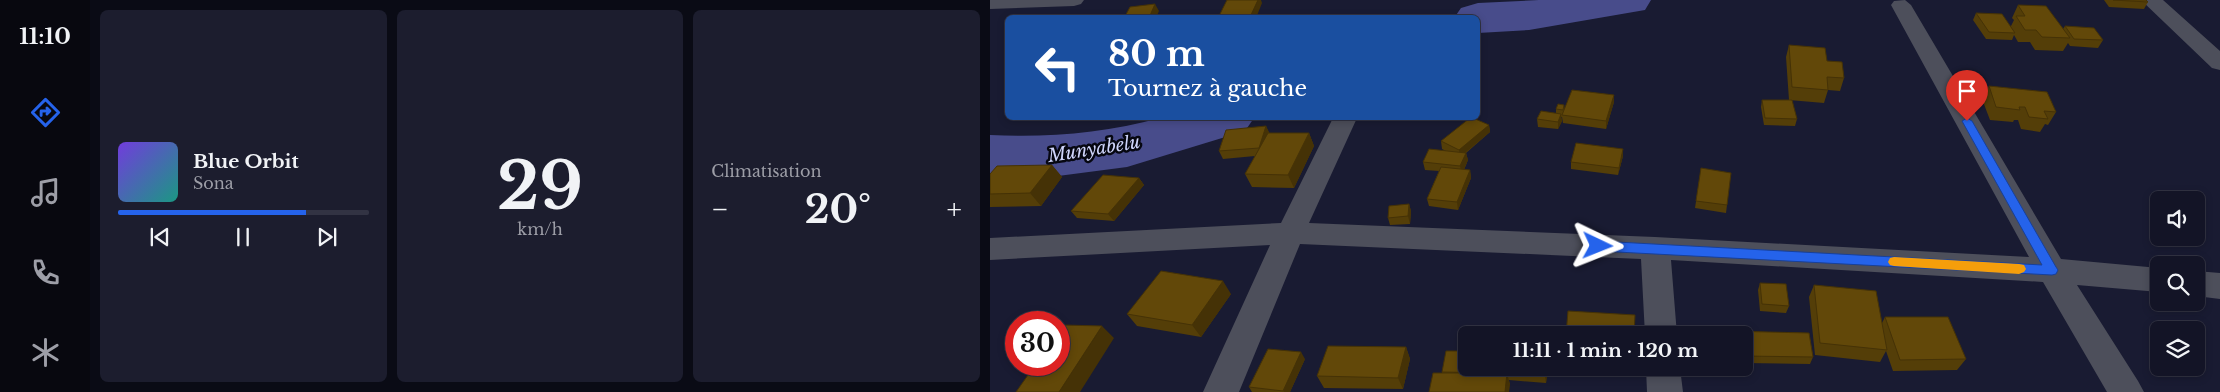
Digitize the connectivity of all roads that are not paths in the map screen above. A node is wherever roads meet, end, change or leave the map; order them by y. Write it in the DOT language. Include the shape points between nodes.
graph roads {
  1 [pos="1074,0"];
  2 [pos="2151,0"];
  3 [pos="990,3"];
  4 [pos="1902,5"];
  5 [pos="2220,63"];
  6 [pos="1344,120"];
  7 [pos="1290,232"];
  8 [pos="1655,248"];
  9 [pos="990,249"];
  10 [pos="2052,270"];
  11 [pos="2150,279"];
  12 [pos="2205,285"];
  13 [pos="2220,286"];
  14 [pos="1660,326"];
  15 [pos="1663,376"];
  16 [pos="1221,392"];
  17 [pos="1664,392"];
  18 [pos="2126,392"];
  1 -- 3 [label="street"];
  2 -- 5 [label="street"];
  4 -- 10 [label="street"];
  6 -- 7 [label="street"];
  7 -- 8 [label="street"];
  7 -- 9 [label="street"];
  7 -- 16 [label="street"];
  8 -- 10 [label="street"];
  8 -- 14 [label="street"];
  10 -- 11 [label="street"];
  10 -- 18 [label="street"];
  12 -- 13 [label="street"];
  15 -- 17 [label="street"];
}
